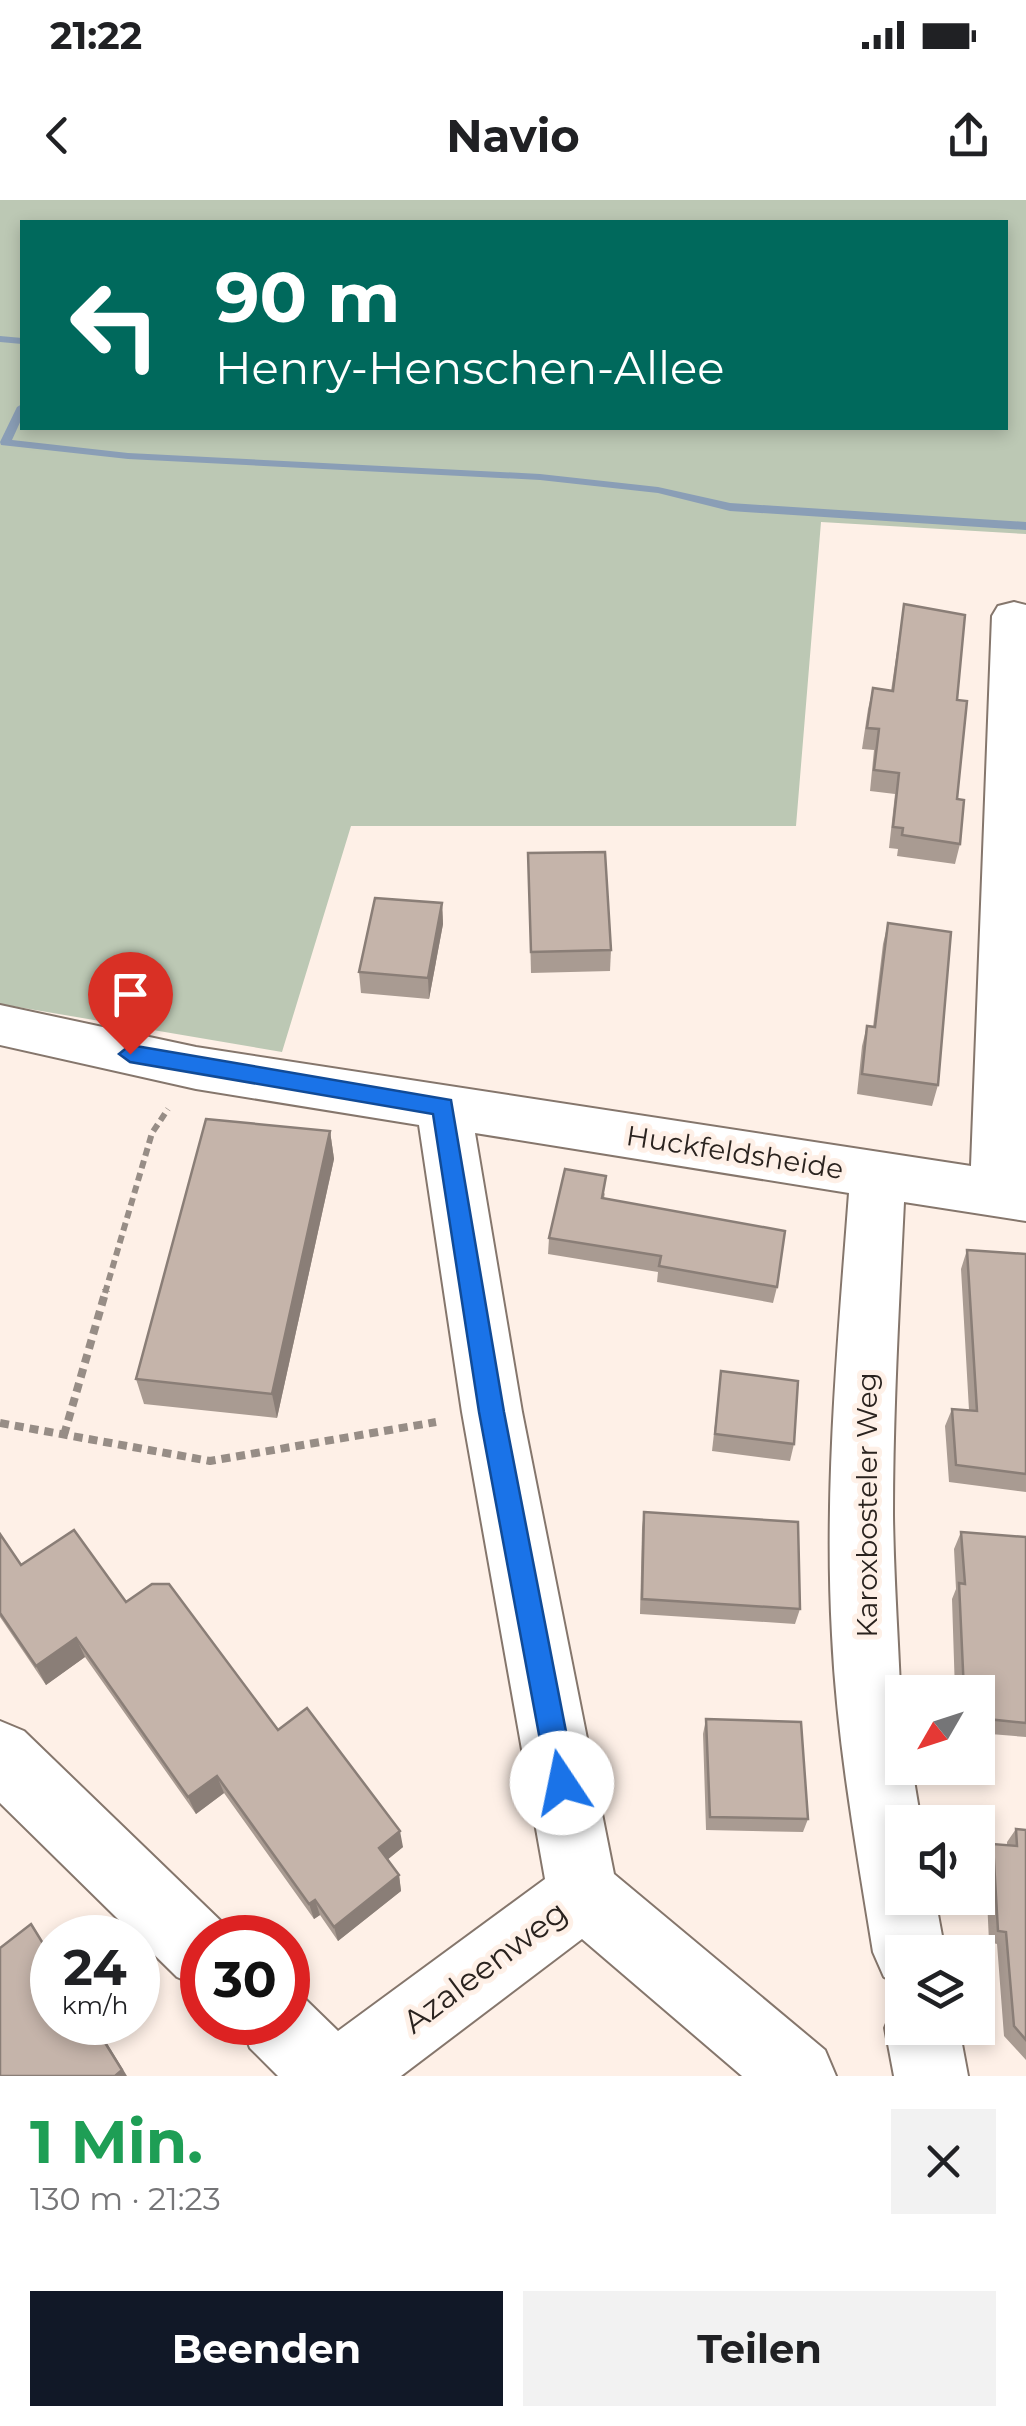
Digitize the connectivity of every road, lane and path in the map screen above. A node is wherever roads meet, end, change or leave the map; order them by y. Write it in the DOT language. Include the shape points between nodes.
graph roads {
  1 [pos="1014,616"];
  2 [pos="1020,705"];
  3 [pos="0,1025"];
  4 [pos="443,1106"];
  5 [pos="152,1133"];
  6 [pos="878,1174"];
  7 [pos="1012,1195"];
  8 [pos="492,1412"];
  9 [pos="0,1424"];
  10 [pos="64,1435"];
  11 [pos="0,1755"];
  12 [pos="583,1894"];
  13 [pos="180,1931"];
  14 [pos="906,1935"];
  15 [pos="299,2045"];
  16 [pos="925,2045"];
  17 [pos="331,2076"];
  18 [pos="340,2076"];
  19 [pos="800,2076"];
  20 [pos="931,2076"];
  1 -- 2 [label="street"];
  2 -- 7 [label="street"];
  3 -- 4 [label="street, Huckfeldsheide" via="196,1068"];
  4 -- 6 [label="street, Huckfeldsheide"];
  4 -- 8 [label="street"];
  5 -- 10 [label="path"];
  6 -- 7 [label="street, Huckfeldsheide"];
  6 -- 14 [label="street, Karoxbosteler Weg" via="862,1427 864,1631"];
  8 -- 10 [label="path" via="210,1462"];
  8 -- 12 [label="street"];
  9 -- 10 [label="path"];
  11 -- 13 [label="street"];
  12 -- 18 [label="street, Azaleenweg"];
  12 -- 19 [label="street"];
  15 -- 17 [label="street"];
  16 -- 20 [label="street"];
}
